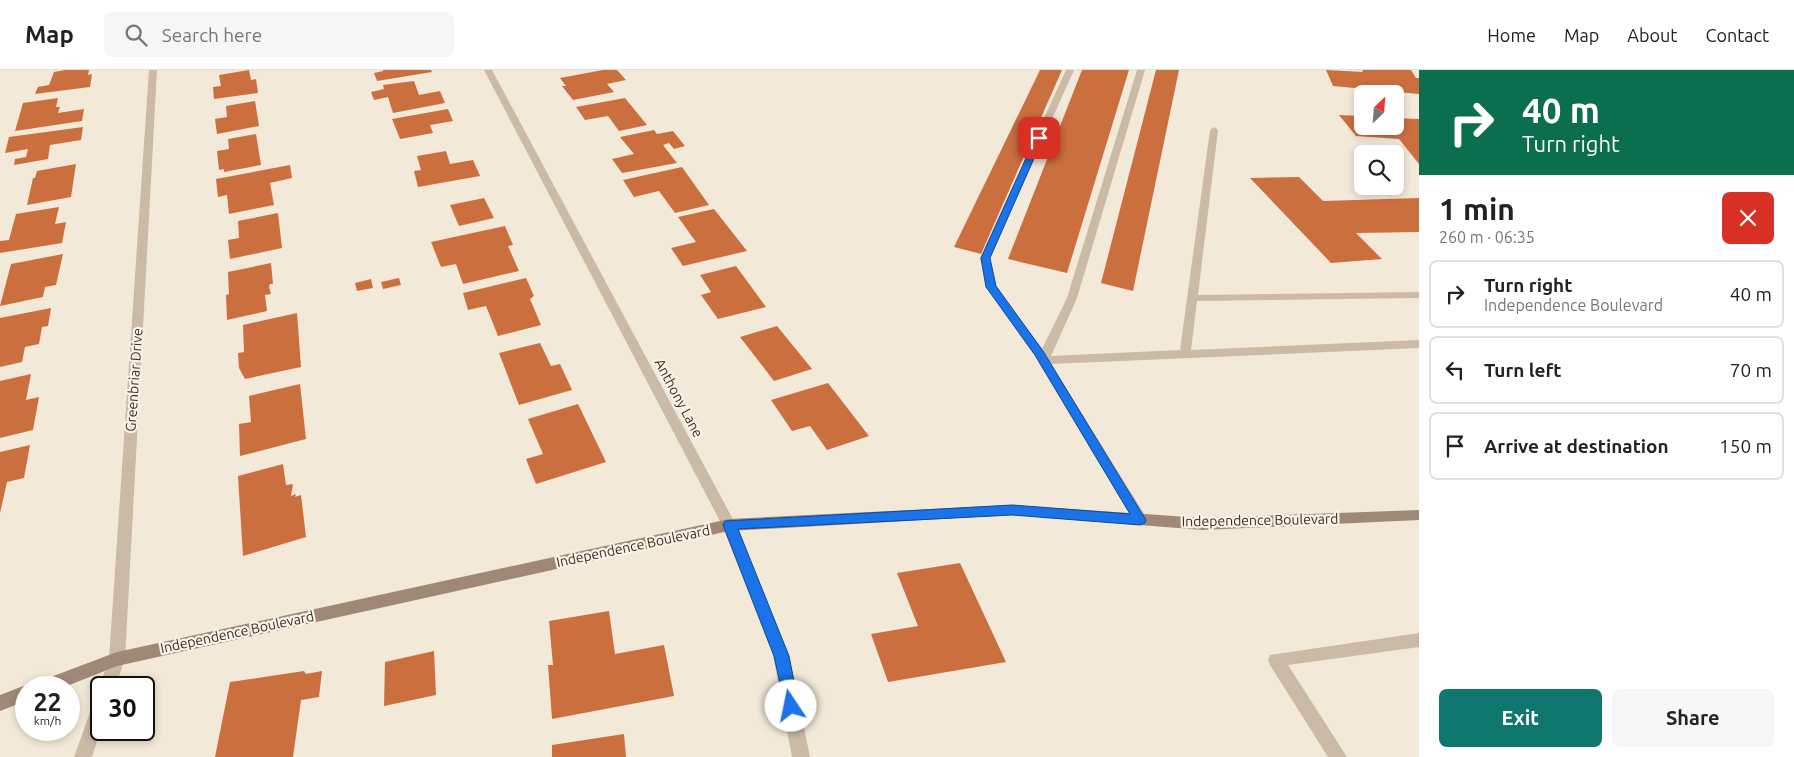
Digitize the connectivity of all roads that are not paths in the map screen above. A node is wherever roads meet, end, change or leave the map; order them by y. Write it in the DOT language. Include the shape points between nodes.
graph roads {
  1 [pos="154,70"];
  2 [pos="488,70"];
  3 [pos="1070,70"];
  4 [pos="1141,70"];
  5 [pos="1214,130"];
  6 [pos="1419,295"];
  7 [pos="1194,298"];
  8 [pos="1419,344"];
  9 [pos="1185,353"];
  10 [pos="1043,360"];
  11 [pos="1419,515"];
  12 [pos="1140,520"];
  13 [pos="729,525"];
  14 [pos="1419,640"];
  15 [pos="117,659"];
  16 [pos="72,676"];
  17 [pos="111,676"];
  18 [pos="15,697"];
  19 [pos="0,703"];
  20 [pos="90,736"];
  21 [pos="83,757"];
  22 [pos="802,757"];
  23 [pos="1338,757"];
  1 -- 15 [label="street, Greenbriar Drive"];
  2 -- 13 [label="street, Anthony Lane"];
  3 -- 10 [label="street" via="985,258 991,287"];
  4 -- 10 [label="street" via="1072,298"];
  5 -- 7 [label="street"];
  6 -- 7 [label="street"];
  7 -- 9 [label="street"];
  8 -- 9 [label="street"];
  9 -- 10 [label="street"];
  10 -- 12 [label="street"];
  11 -- 12 [label="street, Independence Boulevard" via="1203,524"];
  12 -- 13 [label="street, Independence Boulevard" via="1012,510"];
  13 -- 15 [label="street, Independence Boulevard"];
  13 -- 22 [label="street, Anthony Lane" via="781,656"];
  14 -- 23 [label="street" via="1276,660"];
  15 -- 16 [label="street, Independence Boulevard"];
  15 -- 17 [label="street, Greenbriar Drive"];
  18 -- 19 [label="street"];
  20 -- 21 [label="street"];
}
